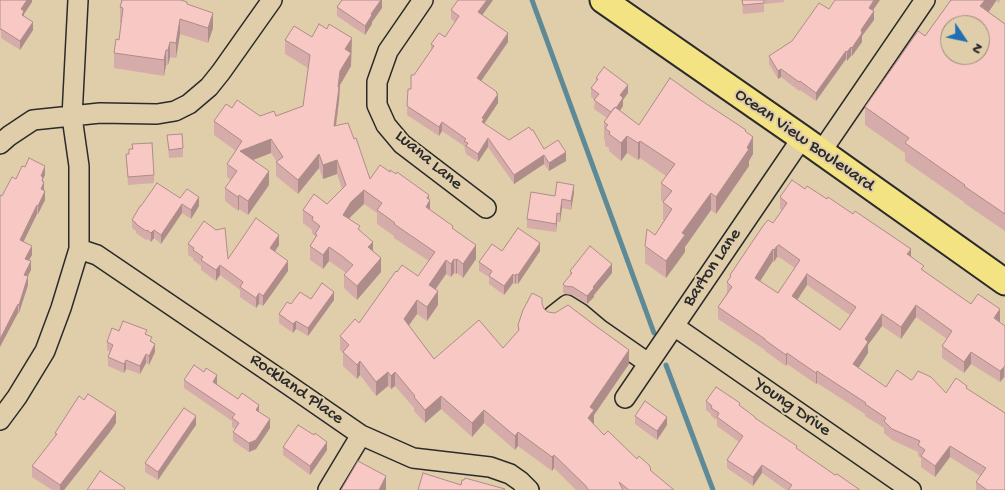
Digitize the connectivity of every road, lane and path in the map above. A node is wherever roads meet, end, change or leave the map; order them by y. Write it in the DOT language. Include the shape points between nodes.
graph roads {
  1 [pos="78,0"];
  2 [pos="272,0"];
  3 [pos="424,0"];
  4 [pos="603,0"];
  5 [pos="925,0"];
  6 [pos="72,116"];
  7 [pos="0,144"];
  8 [pos="811,145"];
  9 [pos="486,208"];
  10 [pos="79,249"];
  11 [pos="1003,275"];
  12 [pos="553,316"];
  13 [pos="674,326"];
  14 [pos="648,364"];
  15 [pos="625,398"];
  16 [pos="0,420"];
  17 [pos="361,435"];
  18 [pos="328,490"];
  19 [pos="529,490"];
  20 [pos="911,490"];
  1 -- 6 [label="street"];
  2 -- 6 [label="street" via="215,80 190,104 158,114"];
  3 -- 9 [label="street, Luana Lane" via="388,51 377,82 377,105 386,126 402,144"];
  4 -- 8 [label="main road, Ocean View Boulevard"];
  5 -- 8 [label="street, Barton Lane"];
  6 -- 7 [label="street" via="34,120"];
  6 -- 10 [label="street" via="79,166"];
  8 -- 11 [label="main road, Ocean View Boulevard"];
  8 -- 13 [label="street, Barton Lane"];
  10 -- 16 [label="street" via="45,351"];
  10 -- 17 [label="street, Rockland Place" via="97,255"];
  12 -- 14 [label="street" via="567,305"];
  13 -- 14 [label="street, Barton Lane"];
  13 -- 20 [label="street, Young Drive"];
  14 -- 15 [label="street, Barton Lane"];
  17 -- 18 [label="street"];
  17 -- 19 [label="street, Rockland Place" via="413,458 490,467 510,474"];
}
